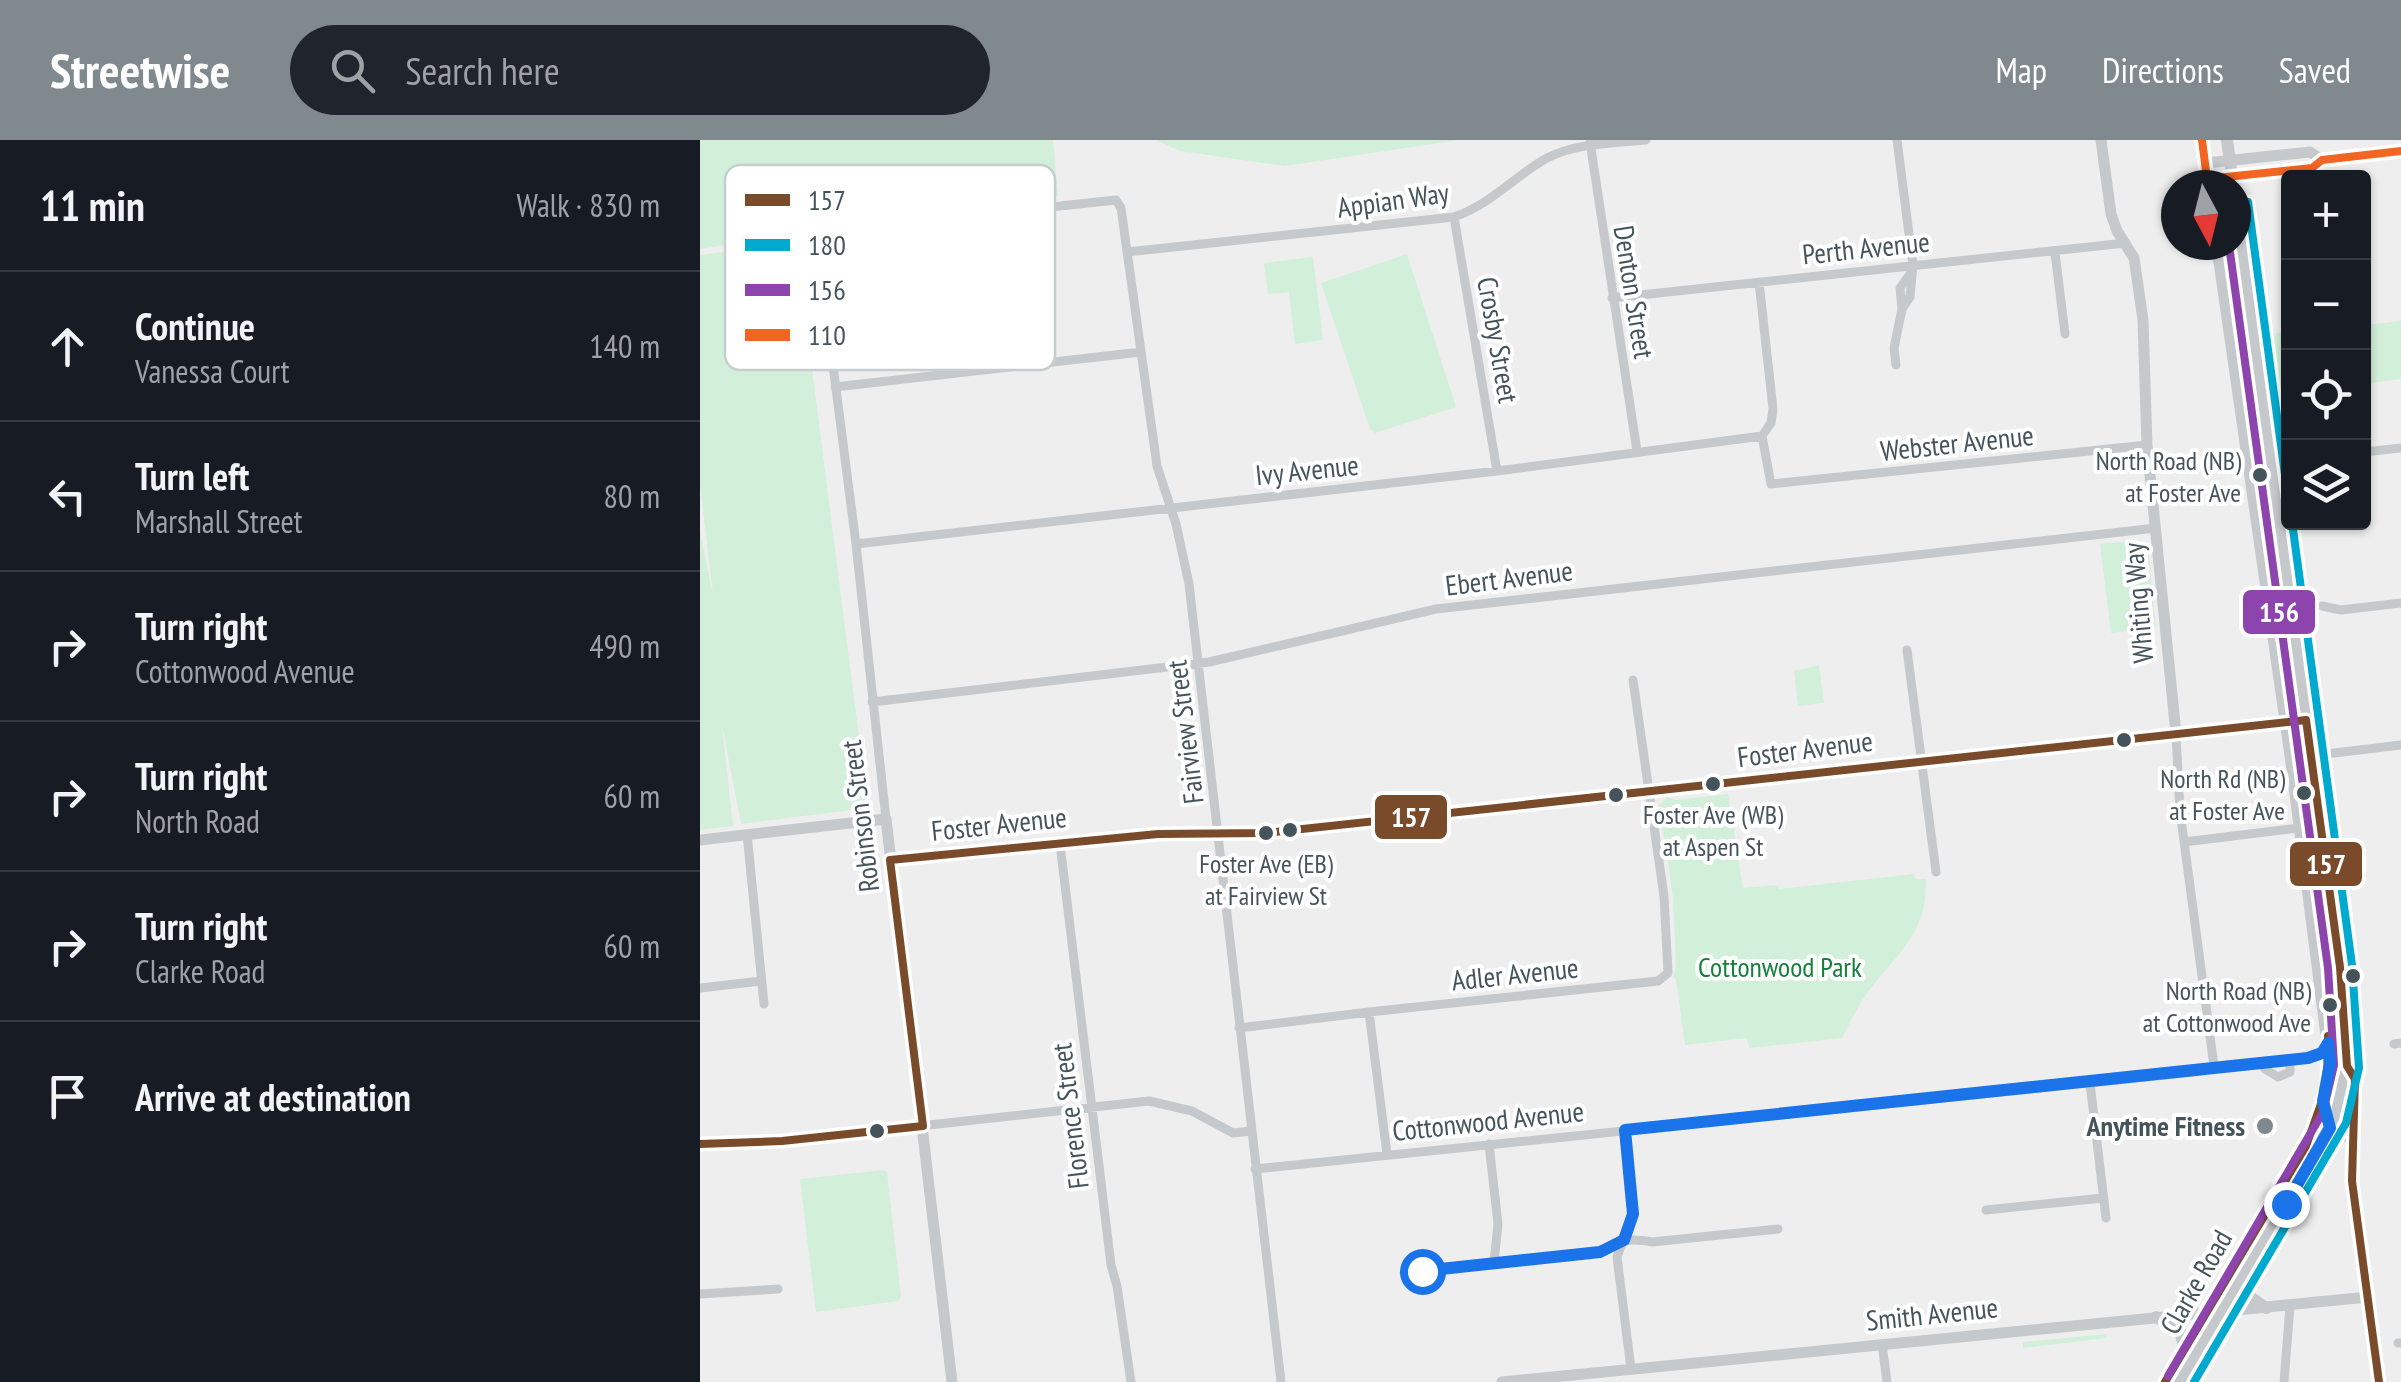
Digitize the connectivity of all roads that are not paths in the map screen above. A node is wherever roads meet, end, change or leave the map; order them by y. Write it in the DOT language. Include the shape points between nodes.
graph roads {
  1 [pos="1646,140"];
  2 [pos="1896,140"];
  3 [pos="2101,140"];
  4 [pos="2202,140"];
  5 [pos="2227,140"];
  6 [pos="1591,143"];
  7 [pos="2401,151"];
  8 [pos="2230,160"];
  9 [pos="2322,160"];
  10 [pos="2206,163"];
  11 [pos="2207,170"];
  12 [pos="2231,170"];
  13 [pos="2251,177"];
  14 [pos="1055,206"];
  15 [pos="1454,217"];
  16 [pos="2126,243"];
  17 [pos="1127,252"];
  18 [pos="2054,253"];
  19 [pos="2219,260"];
  20 [pos="2244,260"];
  21 [pos="1912,270"];
  22 [pos="1759,282"];
  23 [pos="1612,298"];
  24 [pos="2065,334"];
  25 [pos="1140,352"];
  26 [pos="1055,362"];
  27 [pos="1896,365"];
  28 [pos="833,370"];
  29 [pos="983,370"];
  30 [pos="835,387"];
  31 [pos="1762,436"];
  32 [pos="2147,444"];
  33 [pos="2401,448"];
  34 [pos="1636,451"];
  35 [pos="2371,451"];
  36 [pos="1497,471"];
  37 [pos="1170,508"];
  38 [pos="2156,528"];
  39 [pos="856,544"];
  40 [pos="2401,603"];
  41 [pos="2322,606"];
  42 [pos="1907,650"];
  43 [pos="1200,663"];
  44 [pos="1632,680"];
  45 [pos="872,702"];
  46 [pos="2306,720"];
  47 [pos="2286,723"];
  48 [pos="2176,734"];
  49 [pos="2401,745"];
  50 [pos="2326,754"];
  51 [pos="1922,760"];
  52 [pos="1649,792"];
  53 [pos="886,819"];
  54 [pos="2299,828"];
  55 [pos="746,834"];
  56 [pos="1220,834"];
  57 [pos="700,840"];
  58 [pos="2184,842"];
  59 [pos="1060,844"];
  60 [pos="890,860"];
  61 [pos="1936,872"];
  62 [pos="761,981"];
  63 [pos="700,988"];
  64 [pos="764,1004"];
  65 [pos="1370,1012"];
  66 [pos="1239,1028"];
  67 [pos="2328,1043"];
  68 [pos="2290,1060"];
  69 [pos="2265,1062"];
  70 [pos="2214,1066"];
  71 [pos="2347,1066"];
  72 [pos="2090,1083"];
  73 [pos="2323,1101"];
  74 [pos="1091,1107"];
  75 [pos="922,1126"];
  76 [pos="2330,1128"];
  77 [pos="1625,1130"];
  78 [pos="1251,1131"];
  79 [pos="2351,1140"];
  80 [pos="700,1144"];
  81 [pos="1489,1144"];
  82 [pos="1387,1154"];
  83 [pos="1255,1169"];
  84 [pos="2103,1198"];
  85 [pos="1986,1210"];
  86 [pos="2106,1218"];
  87 [pos="1778,1229"];
  88 [pos="1624,1240"];
  89 [pos="1494,1263"];
  90 [pos="1404,1272"];
  91 [pos="2236,1288"];
  92 [pos="778,1289"];
  93 [pos="700,1294"];
  94 [pos="2368,1298"];
  95 [pos="2290,1306"];
  96 [pos="2266,1308"];
  97 [pos="2222,1312"];
  98 [pos="2207,1314"];
  99 [pos="2156,1317"];
  100 [pos="1882,1344"];
  101 [pos="2185,1351"];
  102 [pos="1631,1369"];
  103 [pos="952,1382"];
  104 [pos="1131,1382"];
  105 [pos="1281,1382"];
  106 [pos="1502,1382"];
  107 [pos="1887,1382"];
  108 [pos="2166,1382"];
  109 [pos="2179,1382"];
  110 [pos="2284,1382"];
  111 [pos="2378,1382"];
  1 -- 6 [label="street, Appian Way"];
  2 -- 21 [label="street"];
  3 -- 16 [label="street, Whiting Way" via="2112,214"];
  4 -- 10 [label="main road"];
  5 -- 8 [label="main road"];
  6 -- 15 [label="street, Appian Way" via="1547,158 1488,202"];
  6 -- 23 [label="street, Denton Street"];
  7 -- 9 [label="street"];
  8 -- 9 [label="street" via="2310,152"];
  8 -- 10 [label="street"];
  8 -- 12 [label="main road"];
  9 -- 13 [label="street" via="2312,168"];
  10 -- 11 [label="main road"];
  14 -- 17 [label="street, Fairview Street" via="1118,202"];
  15 -- 17 [label="street, Appian Way"];
  15 -- 36 [label="street, Crosby Street"];
  16 -- 18 [label="street, Perth Avenue"];
  16 -- 32 [label="street, Whiting Way" via="2143,320"];
  17 -- 25 [label="street, Fairview Street"];
  18 -- 21 [label="street, Perth Avenue"];
  18 -- 24 [label="street"];
  19 -- 47 [label="main road, Clarke Road"];
  20 -- 46 [label="main road, Clarke Road"];
  21 -- 22 [label="street, Perth Avenue"];
  21 -- 27 [label="street" via="1900,288"];
  22 -- 23 [label="street, Perth Avenue"];
  22 -- 31 [label="street" via="1773,409"];
  23 -- 34 [label="street, Denton Street"];
  25 -- 26 [label="street"];
  25 -- 37 [label="street, Fairview Street" via="1156,466"];
  28 -- 30 [label="street, Robinson Street"];
  29 -- 30 [label="street"];
  30 -- 39 [label="street, Robinson Street"];
  31 -- 32 [label="street, Webster Avenue" via="1772,484"];
  31 -- 34 [label="street, Ivy Avenue"];
  32 -- 38 [label="street, Whiting Way"];
  33 -- 35 [label="street"];
  34 -- 36 [label="street, Ivy Avenue"];
  36 -- 37 [label="street, Ivy Avenue"];
  37 -- 39 [label="street, Ivy Avenue"];
  37 -- 43 [label="street, Fairview Street"];
  38 -- 43 [label="street, Ebert Avenue" via="1436,609"];
  38 -- 48 [label="street, Whiting Way"];
  39 -- 45 [label="street, Robinson Street"];
  40 -- 41 [label="street"];
  42 -- 51 [label="street"];
  43 -- 45 [label="street, Ebert Avenue"];
  43 -- 56 [label="street, Fairview Street"];
  44 -- 52 [label="street"];
  45 -- 53 [label="street, Robinson Street"];
  46 -- 47 [label="street, Foster Avenue"];
  46 -- 71 [label="main road, Clarke Road"];
  47 -- 48 [label="street, Foster Avenue"];
  47 -- 54 [label="main road, Clarke Road"];
  48 -- 51 [label="street, Foster Avenue"];
  48 -- 58 [label="street, Whiting Way"];
  49 -- 50 [label="street"];
  51 -- 52 [label="street, Foster Avenue"];
  51 -- 61 [label="street"];
  52 -- 56 [label="street, Foster Avenue"];
  52 -- 65 [label="street, Adler Avenue" via="1664,896 1665,977"];
  53 -- 55 [label="street"];
  53 -- 60 [label="street, Robinson Street"];
  54 -- 58 [label="street"];
  54 -- 67 [label="main road, Clarke Road"];
  55 -- 57 [label="street"];
  55 -- 62 [label="street"];
  56 -- 59 [label="street, Foster Avenue"];
  56 -- 66 [label="street, Fairview Street"];
  58 -- 70 [label="street, Whiting Way"];
  59 -- 60 [label="street, Foster Avenue"];
  59 -- 74 [label="street, Florence Street"];
  60 -- 75 [label="street, Robinson Street"];
  62 -- 63 [label="street"];
  62 -- 64 [label="street"];
  65 -- 66 [label="street, Adler Avenue"];
  65 -- 82 [label="street"];
  66 -- 78 [label="street, Fairview Street"];
  67 -- 68 [label="street, Cottonwood Avenue" via="2318,1056"];
  67 -- 73 [label="main road, Clarke Road"];
  68 -- 69 [label="street, Cottonwood Avenue"];
  68 -- 69 [label="street, Cottonwood Avenue" via="2290,1072 2278,1077 2265,1070"];
  69 -- 70 [label="street, Cottonwood Avenue"];
  70 -- 72 [label="street, Cottonwood Avenue"];
  71 -- 76 [label="main road, Clarke Road"];
  71 -- 79 [label="street" via="2355,1079"];
  72 -- 77 [label="street, Cottonwood Avenue"];
  72 -- 84 [label="street"];
  73 -- 76 [label="street"];
  73 -- 98 [label="main road, Clarke Road" via="2306,1146"];
  74 -- 75 [label="street"];
  74 -- 78 [label="street" via="1172,1104 1226,1131"];
  74 -- 104 [label="street, Florence Street"];
  75 -- 80 [label="street"];
  75 -- 103 [label="street, Robinson Street"];
  76 -- 79 [label="street"];
  76 -- 91 [label="main road, Clarke Road"];
  77 -- 81 [label="street, Cottonwood Avenue"];
  77 -- 88 [label="street" via="1633,1214"];
  78 -- 83 [label="street, Fairview Street"];
  79 -- 94 [label="street"];
  81 -- 82 [label="street, Cottonwood Avenue"];
  81 -- 89 [label="street" via="1498,1224"];
  82 -- 83 [label="street, Cottonwood Avenue"];
  83 -- 105 [label="street, Fairview Street"];
  84 -- 85 [label="street"];
  84 -- 86 [label="street"];
  87 -- 88 [label="street"];
  88 -- 89 [label="street" via="1605,1251"];
  88 -- 102 [label="street" via="1617,1257"];
  89 -- 90 [label="street"];
  91 -- 96 [label="main road"];
  91 -- 97 [label="main road, Clarke Road"];
  92 -- 93 [label="street"];
  94 -- 95 [label="street, Smith Avenue"];
  94 -- 111 [label="street"];
  95 -- 96 [label="street, Smith Avenue"];
  95 -- 110 [label="street"];
  96 -- 97 [label="street, Smith Avenue"];
  97 -- 98 [label="street, Smith Avenue"];
  97 -- 109 [label="main road, Clarke Road"];
  98 -- 99 [label="street, Smith Avenue"];
  98 -- 101 [label="main road, Clarke Road"];
  99 -- 100 [label="street, Smith Avenue"];
  99 -- 101 [label="main road" via="2180,1331"];
  100 -- 102 [label="street, Smith Avenue"];
  100 -- 107 [label="street"];
  101 -- 108 [label="main road, Clarke Road"];
  102 -- 106 [label="street, Smith Avenue"];
}
